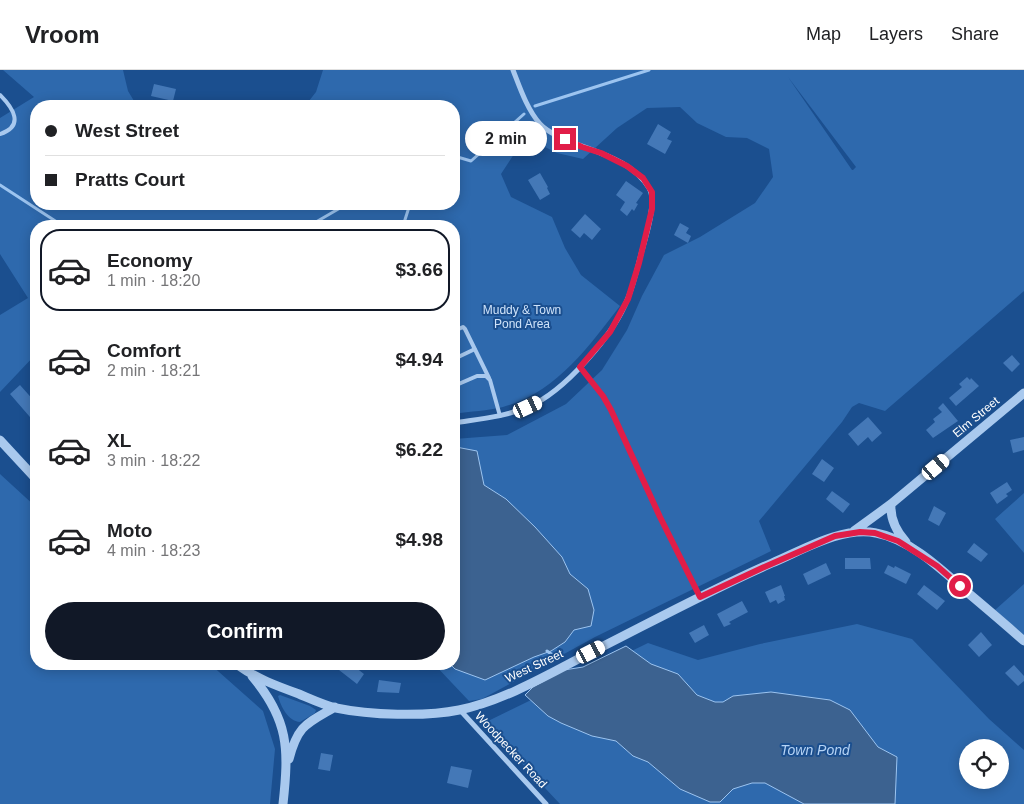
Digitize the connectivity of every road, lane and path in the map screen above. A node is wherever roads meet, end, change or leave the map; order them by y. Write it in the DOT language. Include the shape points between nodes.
graph roads {
  1 [pos="513,70"];
  2 [pos="0,96"];
  3 [pos="0,134"];
  4 [pos="460,329"];
  5 [pos="475,349"];
  6 [pos="460,356"];
  7 [pos="580,367"];
  8 [pos="490,380"];
  9 [pos="460,383"];
  10 [pos="1024,393"];
  11 [pos="500,416"];
  12 [pos="460,422"];
  13 [pos="0,440"];
  14 [pos="30,472"];
  15 [pos="891,504"];
  16 [pos="849,533"];
  17 [pos="913,550"];
  18 [pos="700,597"];
  19 [pos="1024,641"];
  20 [pos="244,670"];
  21 [pos="249,674"];
  22 [pos="335,707"];
  23 [pos="460,710"];
  24 [pos="286,774"];
  25 [pos="283,804"];
  26 [pos="546,804"];
  1 -- 7 [label="street" via="526,102 549,132 627,166 643,178 652,192 652,209 628,299 610,332"];
  2 -- 3 [label="lane" via="10,104 15,116 11,128"];
  4 -- 5 [label="lane" via="464,328"];
  5 -- 6 [label="lane"];
  5 -- 8 [label="lane"];
  7 -- 11 [label="street" via="537,403"];
  7 -- 18 [label="lane" via="611,410"];
  8 -- 9 [label="lane" via="480,375"];
  8 -- 11 [label="lane"];
  10 -- 15 [label="street, Elm Street"];
  11 -- 12 [label="street"];
  13 -- 14 [label="street"];
  15 -- 16 [label="street, Elm Street"];
  15 -- 17 [label="street, West Street" via="894,526"];
  16 -- 17 [label="street, West Street" via="883,535"];
  16 -- 18 [label="street, West Street" via="835,536"];
  17 -- 19 [label="street, West Street"];
  18 -- 23 [label="street, West Street" via="543,677"];
  20 -- 21 [label="street, West Street"];
  21 -- 22 [label="street, West Street"];
  21 -- 24 [label="street" via="268,697 282,725"];
  22 -- 23 [label="street, West Street" via="390,714"];
  22 -- 24 [label="street" via="301,729 293,745"];
  23 -- 26 [label="street, Woodpecker Road"];
  24 -- 25 [label="street"];
}
